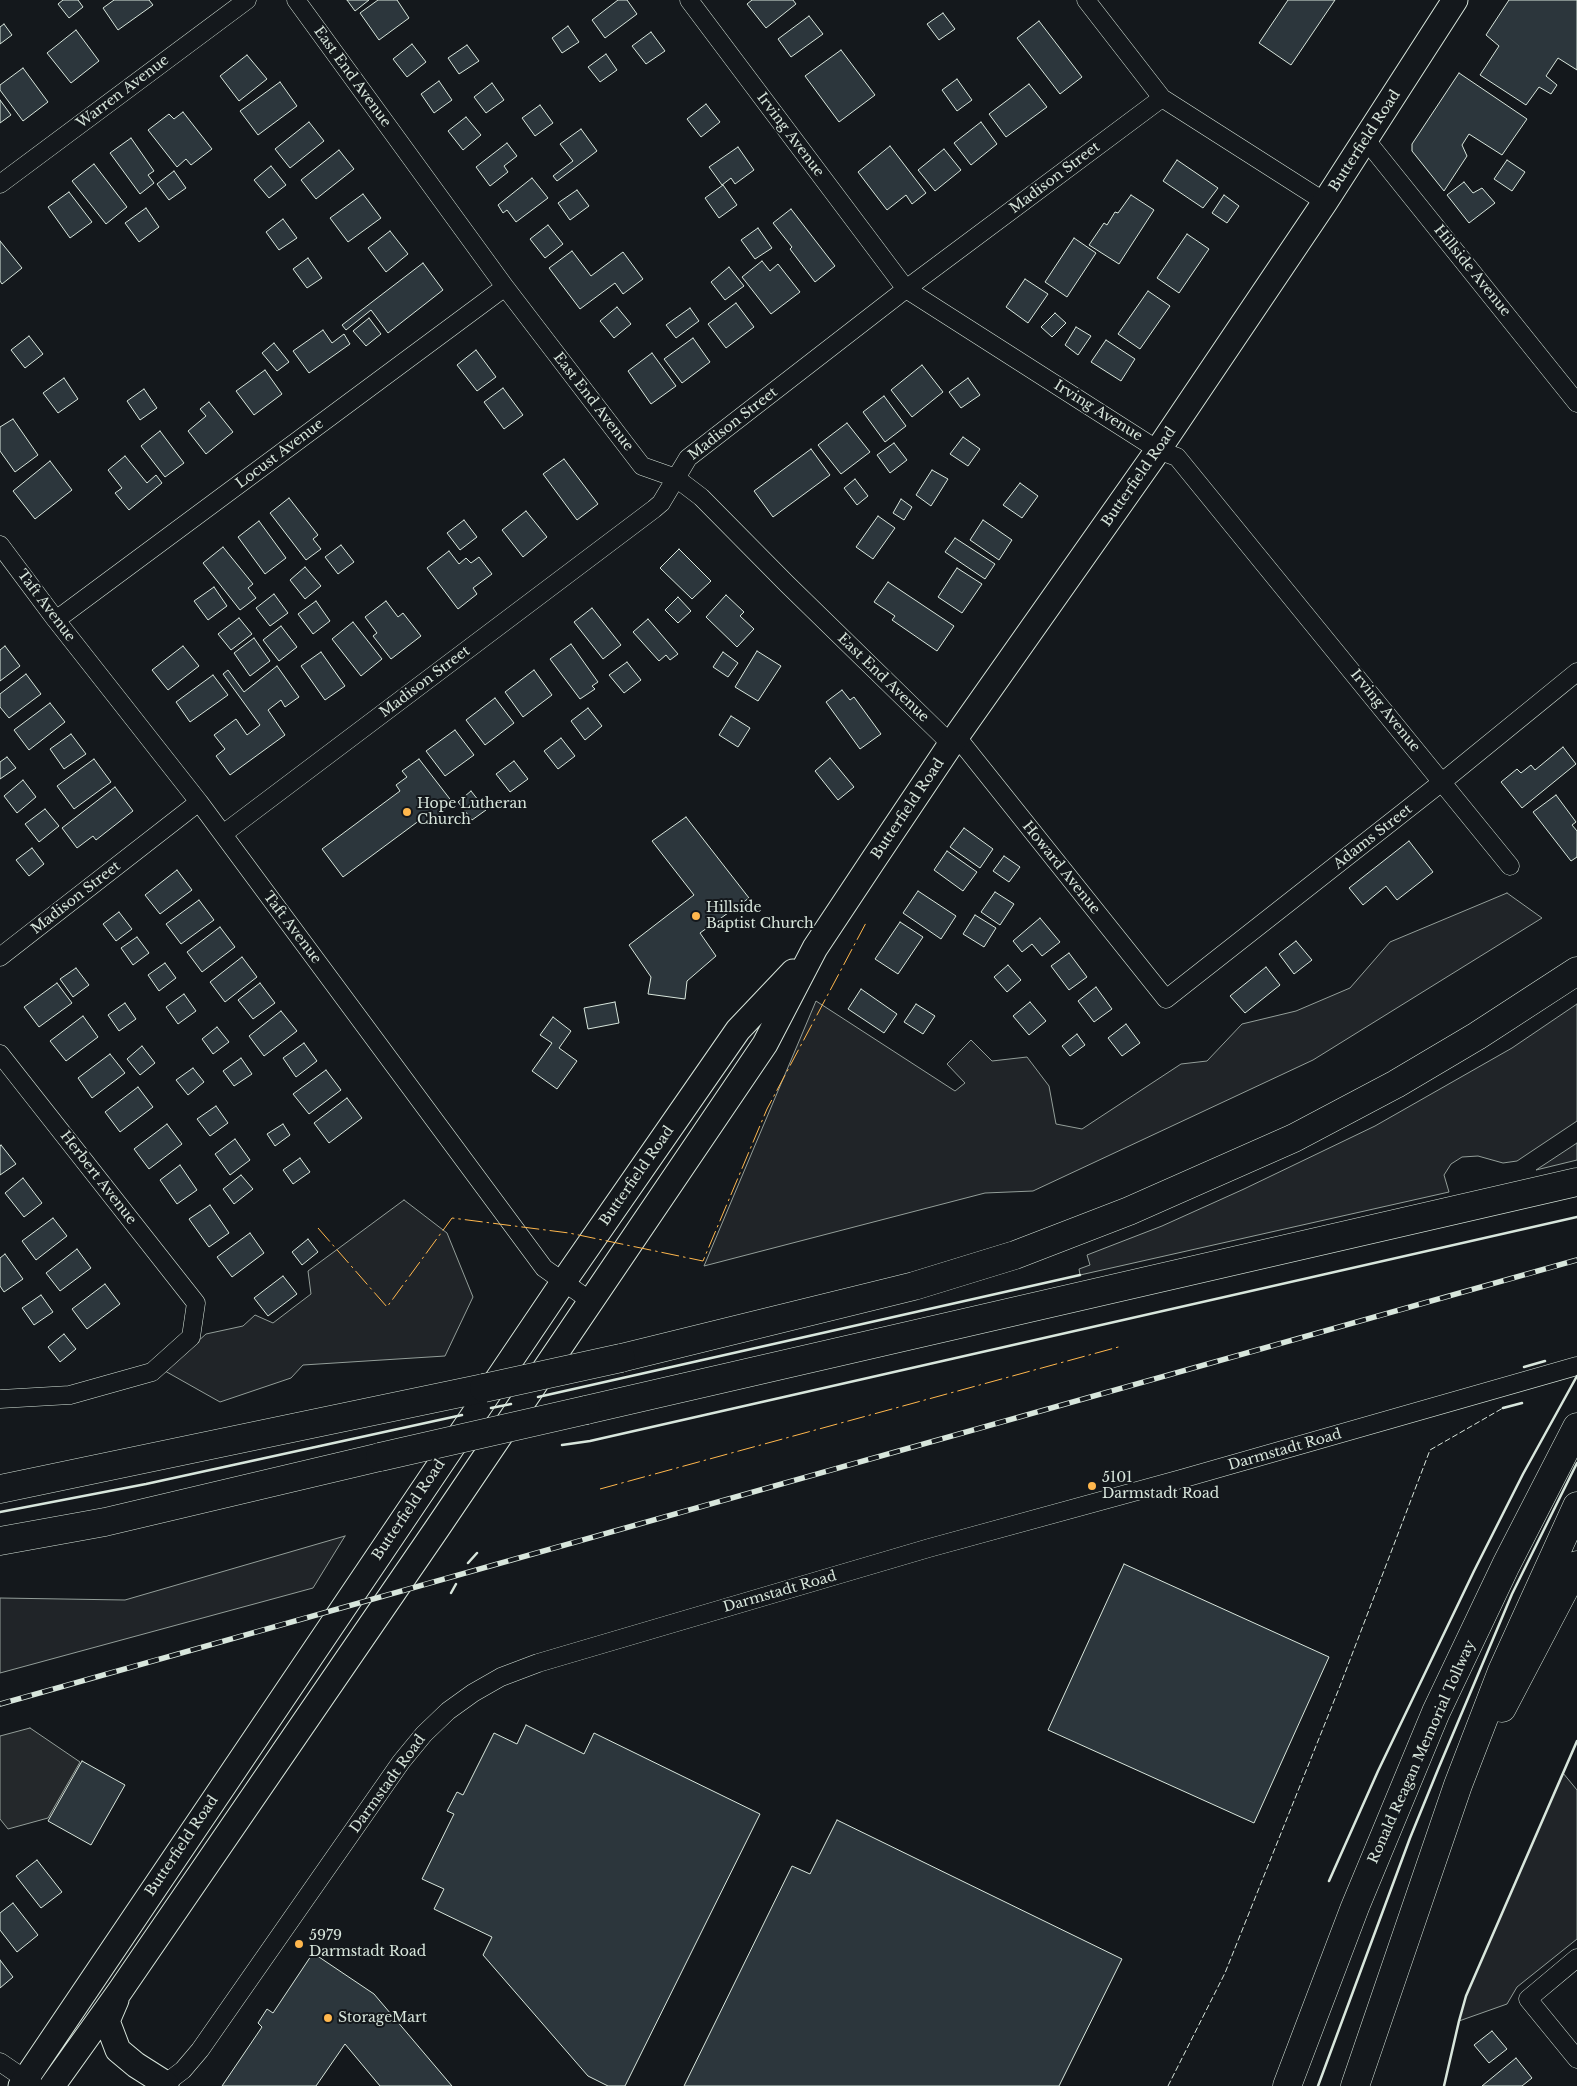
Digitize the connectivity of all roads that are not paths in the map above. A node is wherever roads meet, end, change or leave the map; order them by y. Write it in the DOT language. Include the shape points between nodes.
graph roads {
  1 [pos="247,0"];
  2 [pos="296,0"];
  3 [pos="689,0"];
  4 [pos="1086,0"];
  5 [pos="1455,0"];
  6 [pos="1162,98"];
  7 [pos="1366,140"];
  8 [pos="0,184"];
  9 [pos="1325,202"];
  10 [pos="505,287"];
  11 [pos="906,290"];
  12 [pos="1577,403"];
  13 [pos="1158,450"];
  14 [pos="676,478"];
  15 [pos="0,545"];
  16 [pos="56,620"];
  17 [pos="1577,672"];
  18 [pos="954,741"];
  19 [pos="1442,782"];
  20 [pos="199,802"];
  21 [pos="223,834"];
  22 [pos="1510,866"];
  23 [pos="815,948"];
  24 [pos="0,957"];
  25 [pos="1577,971"];
  26 [pos="1166,1000"];
  27 [pos="0,1054"];
  28 [pos="1577,1182"];
  29 [pos="564,1282"];
  30 [pos="592,1302"];
  31 [pos="1577,1366"];
  32 [pos="0,1399"];
  33 [pos="1577,1427"];
  34 [pos="0,1489"];
  35 [pos="1577,1506"];
  36 [pos="0,1541"];
  37 [pos="1577,1564"];
  38 [pos="1458,1785"];
  39 [pos="1577,1958"];
  40 [pos="120,1991"];
  41 [pos="1577,2060"];
  42 [pos="0,2062"];
  43 [pos="1287,2081"];
  44 [pos="27,2084"];
  45 [pos="164,2085"];
  46 [pos="52,2086"];
  47 [pos="1355,2086"];
  1 -- 8 [label="street, Warren Avenue"];
  2 -- 10 [label="street, East End Avenue"];
  3 -- 11 [label="street, Irving Avenue"];
  4 -- 6 [label="street"];
  5 -- 7 [label="main road, Butterfield Road"];
  6 -- 9 [label="street"];
  6 -- 11 [label="street, Madison Street"];
  7 -- 9 [label="main road, Butterfield Road"];
  7 -- 12 [label="street, Hillside Avenue"];
  9 -- 13 [label="main road, Butterfield Road"];
  10 -- 14 [label="street, East End Avenue" via="642,466"];
  10 -- 16 [label="street, Locust Avenue"];
  11 -- 13 [label="street, Irving Avenue"];
  11 -- 14 [label="street, Madison Street" via="688,458"];
  13 -- 18 [label="main road, Butterfield Road"];
  13 -- 19 [label="street, Irving Avenue" via="1177,457"];
  14 -- 18 [label="street, East End Avenue" via="702,498 787,584"];
  14 -- 21 [label="street, Madison Street" via="654,509"];
  15 -- 16 [label="street, Taft Avenue"];
  16 -- 20 [label="street, Taft Avenue"];
  17 -- 19 [label="street, Adams Street"];
  18 -- 23 [label="main road, Butterfield Road"];
  18 -- 26 [label="street, Howard Avenue"];
  19 -- 22 [label="street, Irving Avenue"];
  19 -- 26 [label="street, Adams Street"];
  20 -- 21 [label="street, Taft Avenue"];
  20 -- 24 [label="street, Madison Street"];
  21 -- 29 [label="street, Taft Avenue" via="544,1268"];
  23 -- 29 [label="main road, Butterfield Road" via="738,1030"];
  23 -- 30 [label="main road, Butterfield Road" via="765,1044"];
  25 -- 34 [label="highway, bridge" via="1477,1036 1294,1138 1129,1210 1015,1255 914,1286 621,1358"];
  27 -- 32 [label="street, Herbert Avenue" via="196,1303 191,1337 152,1372 70,1395"];
  28 -- 36 [label="highway, bridge" via="105,1522"];
  29 -- 30 [label="street, Taft Avenue"];
  29 -- 44 [label="main road, Butterfield Road"];
  30 -- 40 [label="main road, Butterfield Road"];
  31 -- 45 [label="street, Darmstadt Road" via="929,1548 547,1661 501,1678 472,1693 424,1734 401,1762 200,2050"];
  33 -- 43 [label="highway, Ronald Reagan Memorial Tollway" via="1436,1712"];
  35 -- 38 [label="highway" via="1502,1670"];
  37 -- 38 [label="highway" via="1517,1683"];
  38 -- 47 [label="highway"];
  39 -- 41 [label="street" via="1528,1998"];
  40 -- 45 [label="main road" via="107,2021 118,2050"];
  40 -- 46 [label="main road, Butterfield Road"];
  42 -- 44 [label="street"];
}
